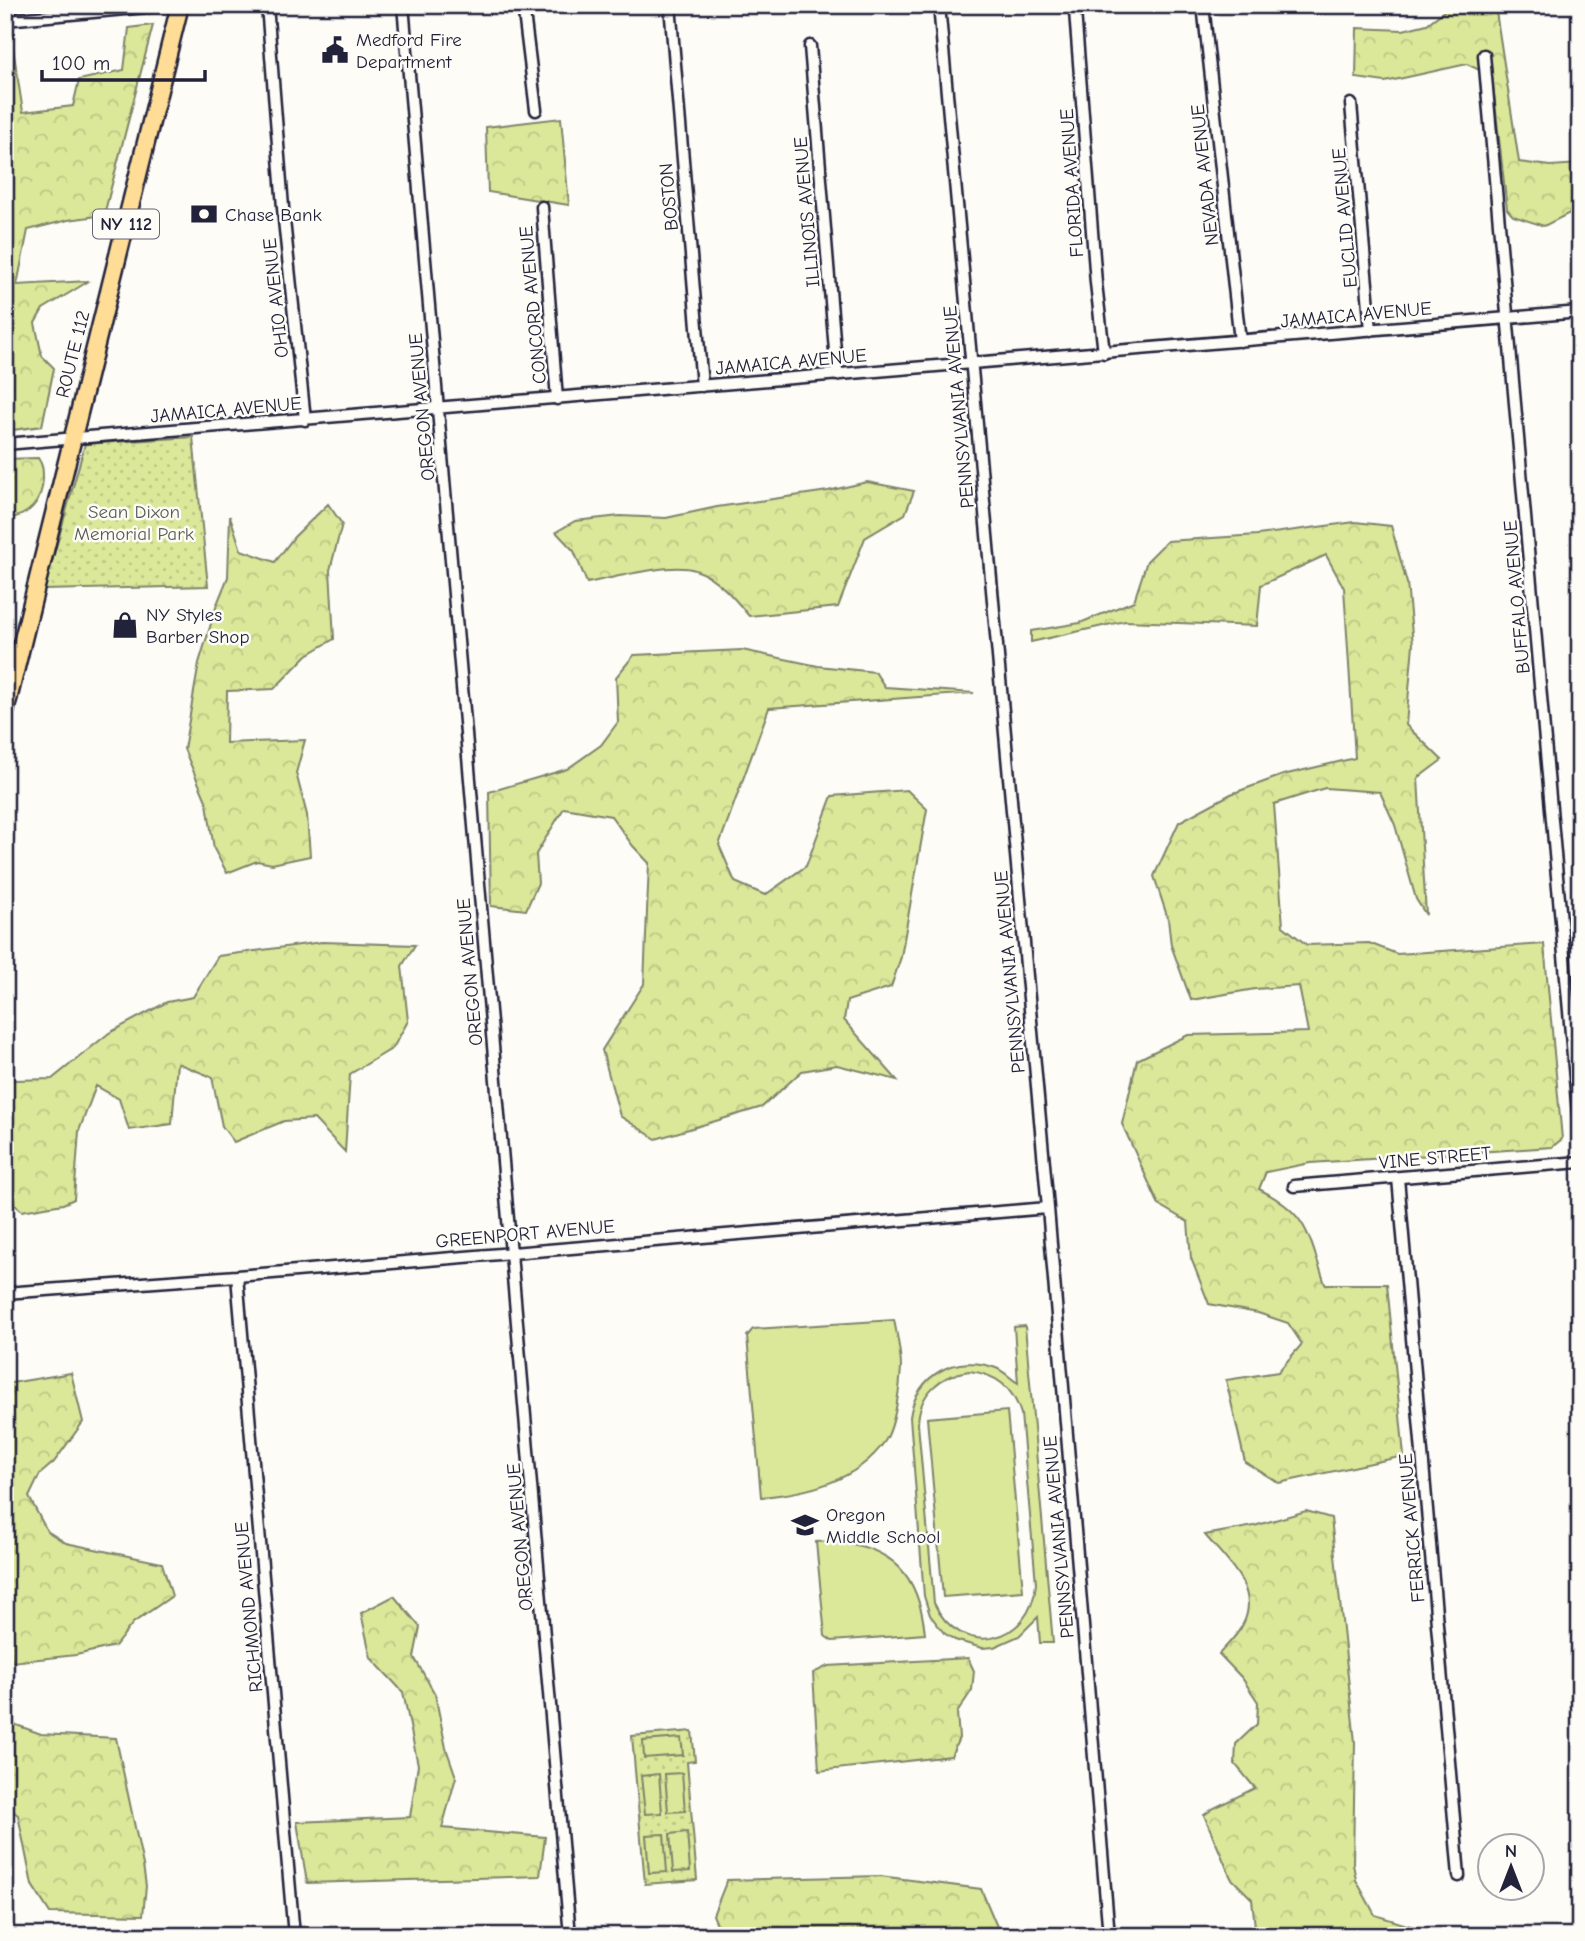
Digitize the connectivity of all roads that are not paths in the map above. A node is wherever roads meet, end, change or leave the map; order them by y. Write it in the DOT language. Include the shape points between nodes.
graph roads {
  1 [pos="169,5"];
  2 [pos="180,5"];
  3 [pos="267,5"];
  4 [pos="403,5"];
  5 [pos="523,5"];
  6 [pos="670,5"];
  7 [pos="939,5"];
  8 [pos="1203,5"];
  9 [pos="126,7"];
  10 [pos="1075,11"];
  11 [pos="5,20"];
  12 [pos="810,46"];
  13 [pos="1484,55"];
  14 [pos="1351,104"];
  15 [pos="536,110"];
  16 [pos="542,207"];
  17 [pos="1580,312"];
  18 [pos="1508,318"];
  19 [pos="1371,330"];
  20 [pos="1240,341"];
  21 [pos="1104,353"];
  22 [pos="972,364"];
  23 [pos="837,375"];
  24 [pos="702,386"];
  25 [pos="557,399"];
  26 [pos="439,409"];
  27 [pos="305,420"];
  28 [pos="73,439"];
  29 [pos="5,444"];
  30 [pos="5,712"];
  31 [pos="1580,1135"];
  32 [pos="1580,1162"];
  33 [pos="1398,1178"];
  34 [pos="1294,1186"];
  35 [pos="1048,1208"];
  36 [pos="511,1252"];
  37 [pos="237,1276"];
  38 [pos="5,1293"];
  39 [pos="1459,1876"];
  40 [pos="294,1936"];
  41 [pos="570,1936"];
  42 [pos="1109,1936"];
  1 -- 9 [label="street"];
  2 -- 28 [label="main road, ROUTE 112 / NY 112"];
  3 -- 27 [label="street, OHIO AVENUE"];
  4 -- 26 [label="street, OREGON AVENUE"];
  5 -- 15 [label="street"];
  6 -- 24 [label="street, BOSTON"];
  7 -- 22 [label="street, PENNSYLVANIA AVENUE"];
  8 -- 20 [label="street, NEVADA AVENUE"];
  9 -- 11 [label="street"];
  10 -- 21 [label="street, FLORIDA AVENUE"];
  12 -- 23 [label="street, ILLINOIS AVENUE"];
  13 -- 18 [label="street, BUFFALO AVENUE"];
  14 -- 19 [label="street, EUCLID AVENUE"];
  16 -- 25 [label="street, CONCORD AVENUE"];
  17 -- 18 [label="street, JAMAICA AVENUE"];
  18 -- 19 [label="street, JAMAICA AVENUE"];
  18 -- 31 [label="street, BUFFALO AVENUE"];
  19 -- 20 [label="street, JAMAICA AVENUE"];
  20 -- 21 [label="street, JAMAICA AVENUE"];
  21 -- 22 [label="street, JAMAICA AVENUE"];
  22 -- 23 [label="street, JAMAICA AVENUE"];
  22 -- 35 [label="street, PENNSYLVANIA AVENUE"];
  23 -- 24 [label="street, JAMAICA AVENUE"];
  24 -- 25 [label="street, JAMAICA AVENUE"];
  25 -- 26 [label="street, JAMAICA AVENUE"];
  26 -- 27 [label="street, JAMAICA AVENUE"];
  26 -- 36 [label="street, OREGON AVENUE"];
  27 -- 28 [label="street, JAMAICA AVENUE"];
  28 -- 29 [label="street, JAMAICA AVENUE"];
  28 -- 30 [label="main road, ROUTE 112 / NY 112"];
  32 -- 33 [label="street, VINE STREET"];
  33 -- 34 [label="street, VINE STREET"];
  33 -- 39 [label="street, FERRICK AVENUE"];
  35 -- 36 [label="street, GREENPORT AVENUE"];
  35 -- 42 [label="street, PENNSYLVANIA AVENUE"];
  36 -- 37 [label="street, GREENPORT AVENUE"];
  36 -- 41 [label="street, OREGON AVENUE"];
  37 -- 38 [label="street, GREENPORT AVENUE"];
  37 -- 40 [label="street, RICHMOND AVENUE"];
}
